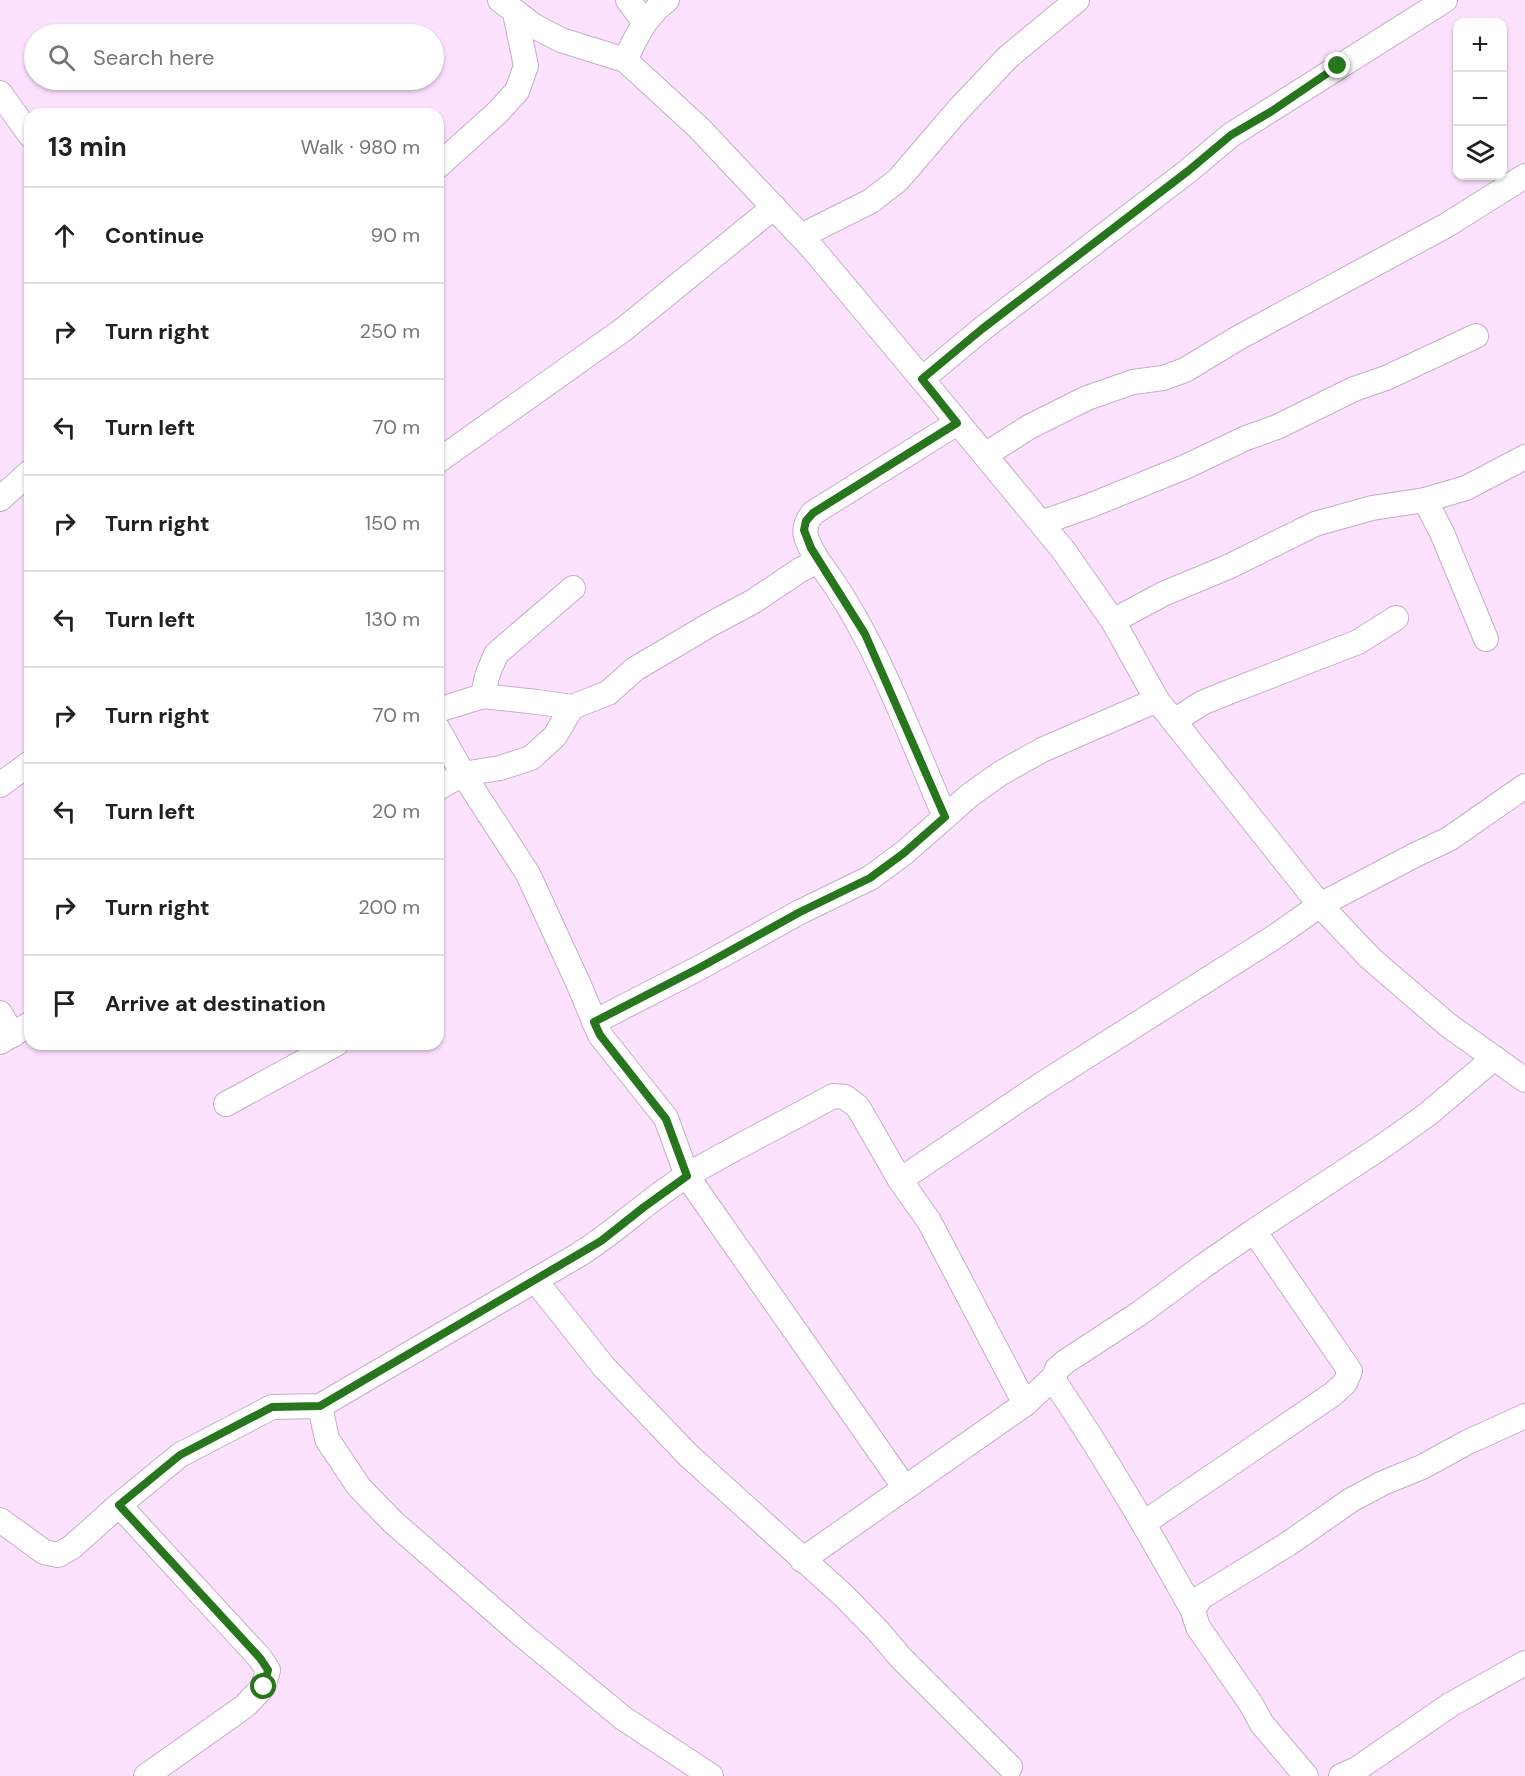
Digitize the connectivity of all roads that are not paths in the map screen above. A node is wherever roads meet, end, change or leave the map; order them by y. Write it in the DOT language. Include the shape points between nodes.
graph roads {
  1 [pos="628,0"];
  2 [pos="668,0"];
  3 [pos="1077,0"];
  4 [pos="1445,0"];
  5 [pos="508,6"];
  6 [pos="644,22"];
  7 [pos="561,40"];
  8 [pos="625,60"];
  9 [pos="526,66"];
  10 [pos="0,93"];
  11 [pos="24,127"];
  12 [pos="444,161"];
  13 [pos="1525,176"];
  14 [pos="774,207"];
  15 [pos="801,236"];
  16 [pos="1476,336"];
  17 [pos="922,379"];
  18 [pos="957,423"];
  19 [pos="985,455"];
  20 [pos="1525,457"];
  21 [pos="444,458"];
  22 [pos="24,478"];
  23 [pos="0,500"];
  24 [pos="1425,500"];
  25 [pos="1041,523"];
  26 [pos="818,561"];
  27 [pos="573,588"];
  28 [pos="1396,618"];
  29 [pos="1113,621"];
  30 [pos="1486,639"];
  31 [pos="483,696"];
  32 [pos="1157,700"];
  33 [pos="572,707"];
  34 [pos="444,708"];
  35 [pos="1174,721"];
  36 [pos="444,740"];
  37 [pos="24,767"];
  38 [pos="463,774"];
  39 [pos="0,785"];
  40 [pos="444,785"];
  41 [pos="1525,786"];
  42 [pos="945,817"];
  43 [pos="1320,905"];
  44 [pos="0,1013"];
  45 [pos="594,1022"];
  46 [pos="14,1034"];
  47 [pos="325,1050"];
  48 [pos="1494,1058"];
  49 [pos="1525,1080"];
  50 [pos="226,1104"];
  51 [pos="687,1176"];
  52 [pos="900,1180"];
  53 [pos="1254,1231"];
  54 [pos="535,1280"];
  55 [pos="1054,1377"];
  56 [pos="1025,1404"];
  57 [pos="320,1406"];
  58 [pos="1525,1416"];
  59 [pos="904,1488"];
  60 [pos="119,1505"];
  61 [pos="0,1520"];
  62 [pos="1144,1523"];
  63 [pos="802,1560"];
  64 [pos="1193,1611"];
  65 [pos="1525,1663"];
  66 [pos="1010,1767"];
  67 [pos="146,1776"];
  68 [pos="711,1776"];
  69 [pos="1306,1776"];
  70 [pos="1341,1776"];
  1 -- 6 [label="street"];
  2 -- 6 [label="street"];
  3 -- 15 [label="street" via="1008,57 898,180 871,201"];
  4 -- 17 [label="street" via="1231,135"];
  5 -- 7 [label="street"];
  5 -- 9 [label="street"];
  6 -- 8 [label="street"];
  7 -- 8 [label="street"];
  7 -- 9 [label="street"];
  8 -- 14 [label="street" via="699,128"];
  9 -- 12 [label="street" via="517,91"];
  10 -- 11 [label="street"];
  13 -- 19 [label="street" via="1447,225 1185,370 1087,398"];
  14 -- 15 [label="street"];
  14 -- 21 [label="street" via="624,328"];
  15 -- 17 [label="street"];
  16 -- 25 [label="street" via="1185,467"];
  17 -- 18 [label="street"];
  18 -- 19 [label="street"];
  18 -- 26 [label="street" via="813,513 804,530"];
  19 -- 25 [label="street"];
  20 -- 24 [label="street" via="1466,488"];
  22 -- 23 [label="street"];
  24 -- 29 [label="street" via="1372,508 1315,524"];
  24 -- 30 [label="street"];
  25 -- 29 [label="street"];
  26 -- 33 [label="street" via="635,669 608,693"];
  26 -- 42 [label="street" via="865,634"];
  27 -- 31 [label="street" via="496,654"];
  28 -- 35 [label="street" via="1358,642 1202,703"];
  29 -- 32 [label="street"];
  31 -- 33 [label="street"];
  31 -- 34 [label="street"];
  32 -- 35 [label="street"];
  32 -- 42 [label="street" via="1042,750 1001,773"];
  33 -- 38 [label="street" via="555,736 531,758"];
  35 -- 43 [label="street"];
  36 -- 38 [label="street"];
  37 -- 39 [label="street"];
  38 -- 40 [label="street"];
  38 -- 45 [label="street" via="528,874"];
  41 -- 43 [label="street" via="1449,839"];
  42 -- 45 [label="street" via="870,878"];
  43 -- 48 [label="street" via="1370,958 1448,1025"];
  43 -- 52 [label="street"];
  44 -- 46 [label="street"];
  45 -- 51 [label="street" via="666,1119"];
  47 -- 50 [label="street"];
  48 -- 49 [label="street"];
  48 -- 53 [label="street" via="1428,1114"];
  51 -- 52 [label="street" via="833,1096 845,1097 858,1107"];
  51 -- 54 [label="street" via="601,1241"];
  51 -- 59 [label="street"];
  52 -- 56 [label="street" via="929,1221"];
  53 -- 55 [label="street" via="1140,1314 1065,1362"];
  53 -- 62 [label="street" via="1350,1371 1345,1383 1333,1394"];
  54 -- 57 [label="street"];
  54 -- 63 [label="street" via="604,1366 680,1447"];
  55 -- 56 [label="street"];
  55 -- 62 [label="street"];
  56 -- 59 [label="street"];
  57 -- 60 [label="street" via="272,1407 180,1455"];
  57 -- 68 [label="street" via="327,1439 359,1487 393,1522 623,1718"];
  58 -- 64 [label="street" via="1351,1500 1200,1598"];
  59 -- 63 [label="street"];
  60 -- 61 [label="street" via="58,1555 44,1552"];
  60 -- 67 [label="street" via="268,1670 264,1687 245,1706"];
  62 -- 64 [label="street"];
  63 -- 66 [label="street" via="844,1596"];
  64 -- 69 [label="street" via="1198,1627 1262,1724"];
  65 -- 70 [label="street" via="1450,1705"];
}
